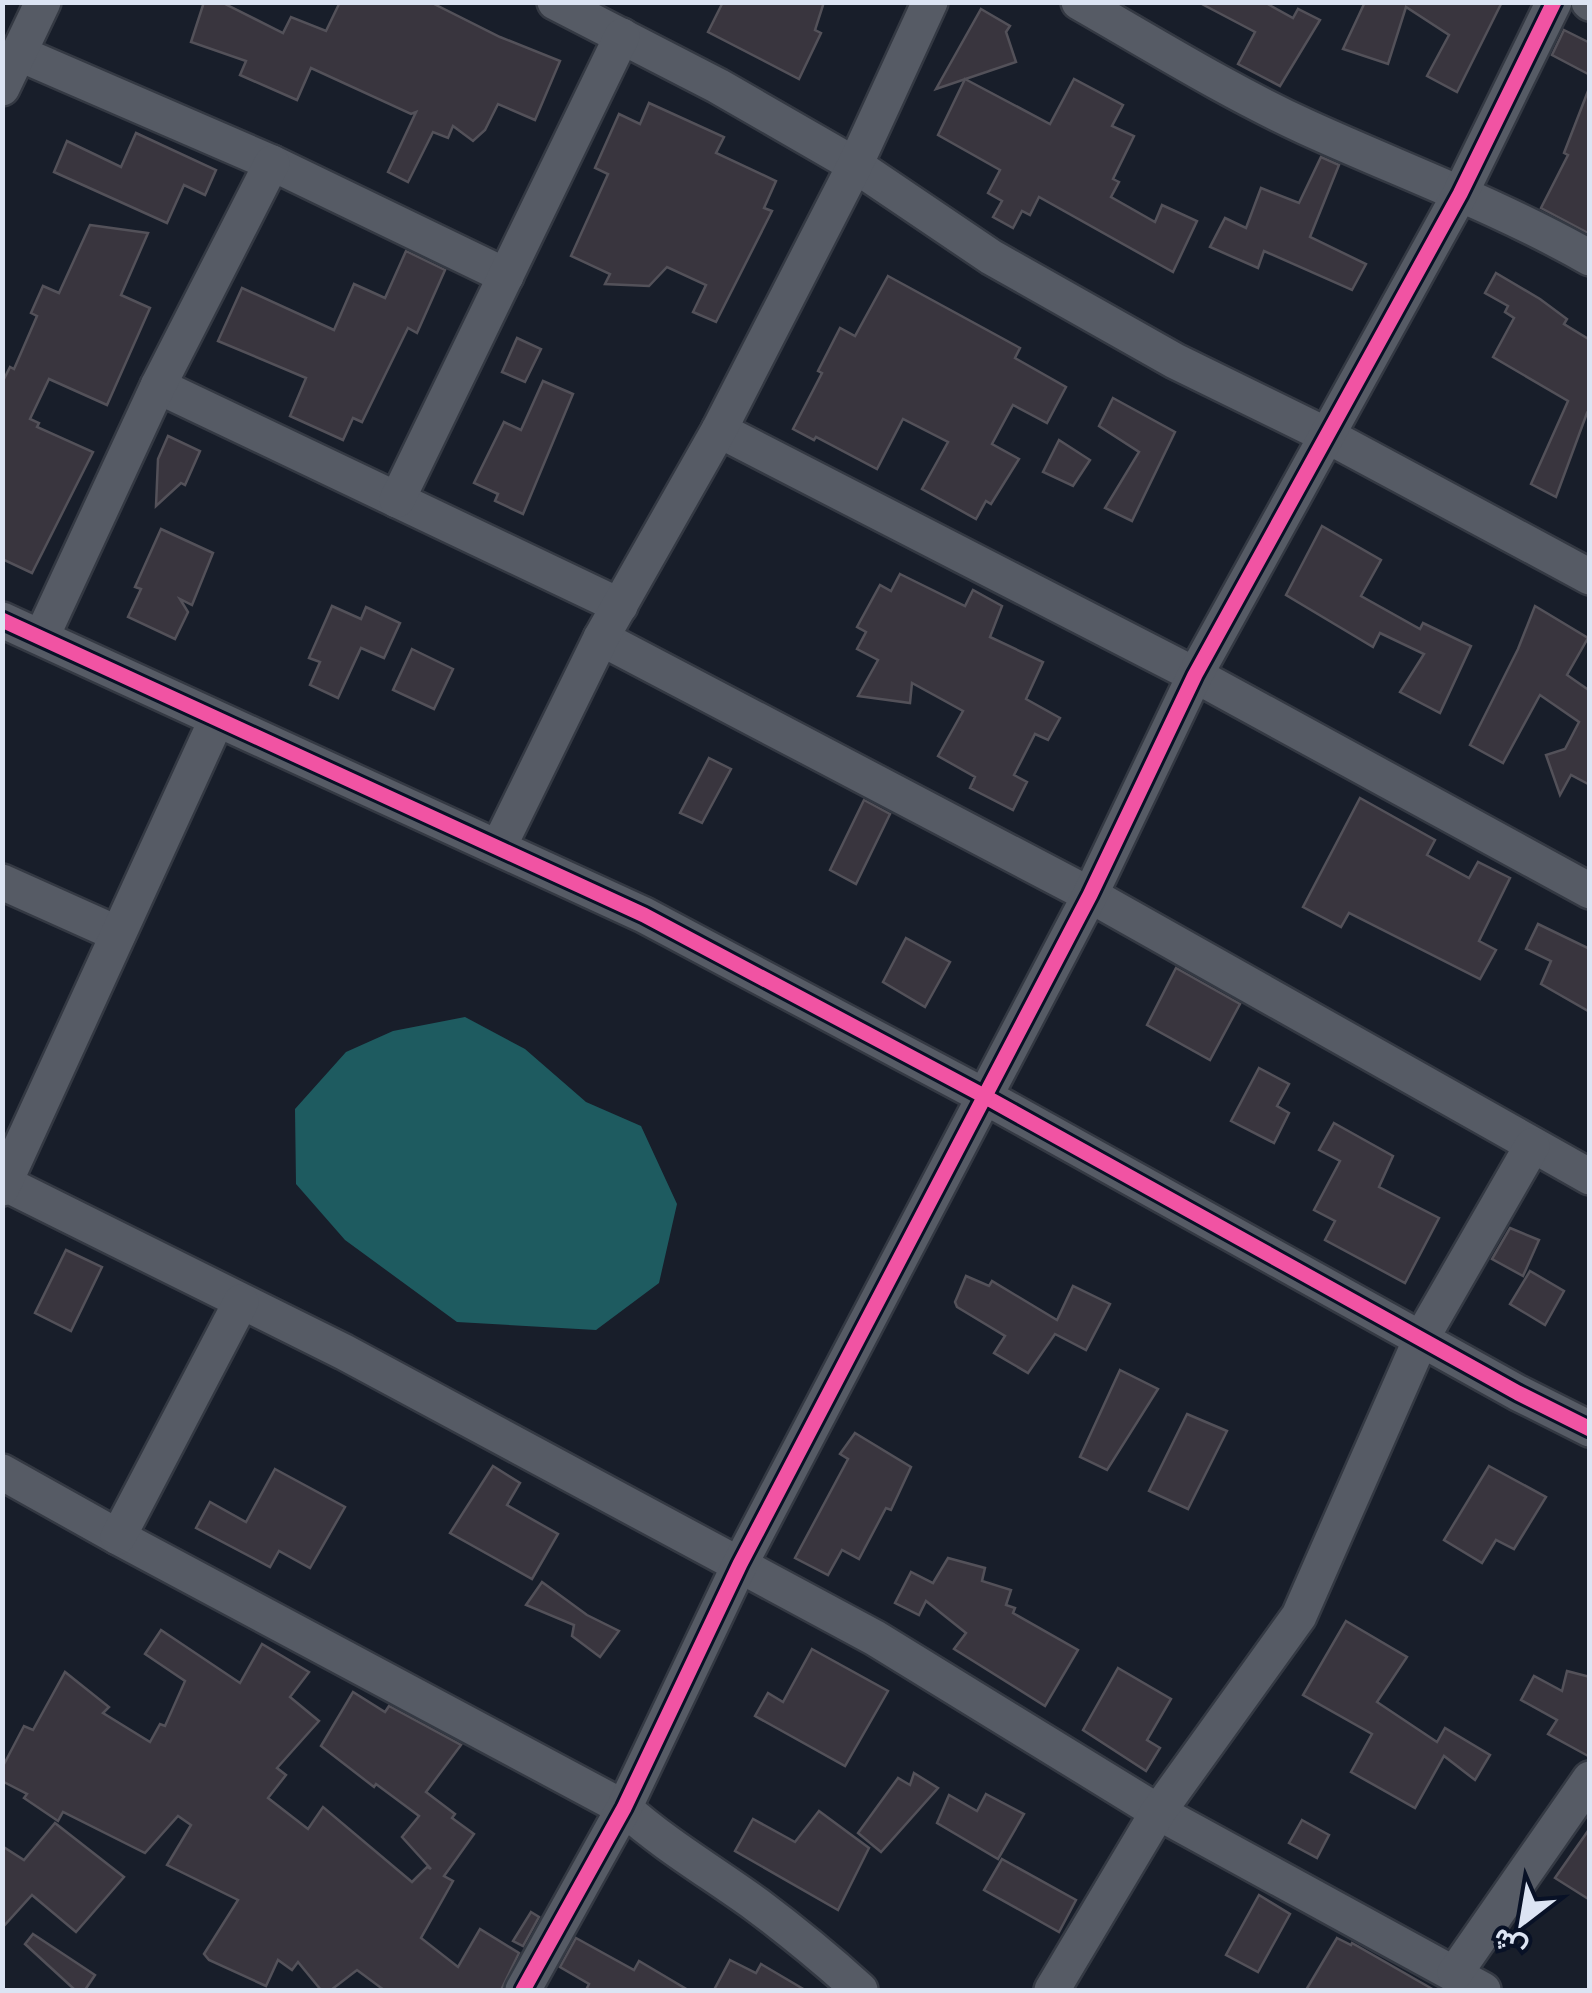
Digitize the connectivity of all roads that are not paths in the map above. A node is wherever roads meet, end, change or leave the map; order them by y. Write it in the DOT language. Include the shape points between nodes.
graph roads {
  1 [pos="43,2"];
  2 [pos="555,2"];
  3 [pos="930,2"];
  4 [pos="1079,2"];
  5 [pos="1554,2"];
  6 [pos="622,36"];
  7 [pos="18,53"];
  8 [pos="2,88"];
  9 [pos="272,163"];
  10 [pos="855,165"];
  11 [pos="1460,194"];
  12 [pos="1590,258"];
  13 [pos="506,276"];
  14 [pos="158,386"];
  15 [pos="719,430"];
  16 [pos="1328,436"];
  17 [pos="397,500"];
  18 [pos="1590,577"];
  19 [pos="620,606"];
  20 [pos="2,620"];
  21 [pos="42,636"];
  22 [pos="601,638"];
  23 [pos="1194,676"];
  24 [pos="216,720"];
  25 [pos="499,846"];
  26 [pos="2,882"];
  27 [pos="1590,892"];
  28 [pos="1090,896"];
  29 [pos="118,934"];
  30 [pos="984,1096"];
  31 [pos="1532,1146"];
  32 [pos="1590,1177"];
  33 [pos="3,1185"];
  34 [pos="241,1302"];
  35 [pos="1421,1339"];
  36 [pos="1590,1429"];
  37 [pos="2,1472"];
  38 [pos="118,1538"];
  39 [pos="740,1564"];
  40 [pos="1590,1779"];
  41 [pos="624,1808"];
  42 [pos="1158,1812"];
  43 [pos="1469,1982"];
  44 [pos="523,1990"];
  45 [pos="860,1990"];
  46 [pos="1052,1990"];
  1 -- 7 [label="street"];
  2 -- 6 [label="street"];
  3 -- 10 [label="street"];
  4 -- 11 [label="street" via="1302,126"];
  5 -- 11 [label="street"];
  6 -- 10 [label="street"];
  6 -- 13 [label="street"];
  7 -- 8 [label="street"];
  7 -- 9 [label="street"];
  9 -- 13 [label="street"];
  9 -- 14 [label="street"];
  10 -- 15 [label="street"];
  10 -- 16 [label="street" via="990,258 1174,361"];
  11 -- 12 [label="street"];
  11 -- 16 [label="street"];
  13 -- 17 [label="street"];
  14 -- 17 [label="street"];
  14 -- 21 [label="street"];
  15 -- 19 [label="street"];
  15 -- 23 [label="street"];
  16 -- 18 [label="street"];
  16 -- 23 [label="street"];
  17 -- 19 [label="street"];
  19 -- 22 [label="street"];
  20 -- 21 [label="street"];
  21 -- 24 [label="street"];
  22 -- 25 [label="street"];
  22 -- 28 [label="street"];
  23 -- 27 [label="street"];
  23 -- 28 [label="street"];
  24 -- 25 [label="street"];
  24 -- 29 [label="street"];
  25 -- 30 [label="street" via="644,915"];
  26 -- 29 [label="street"];
  28 -- 30 [label="street"];
  28 -- 31 [label="street"];
  29 -- 33 [label="street"];
  30 -- 35 [label="street"];
  30 -- 39 [label="street"];
  31 -- 32 [label="street"];
  31 -- 35 [label="street"];
  33 -- 34 [label="street"];
  34 -- 38 [label="street"];
  34 -- 39 [label="street"];
  35 -- 36 [label="street"];
  35 -- 42 [label="street" via="1299,1616"];
  37 -- 38 [label="street"];
  38 -- 41 [label="street"];
  39 -- 41 [label="street"];
  39 -- 42 [label="street" via="875,1638"];
  40 -- 43 [label="street"];
  41 -- 44 [label="street"];
  41 -- 45 [label="street"];
  42 -- 43 [label="street"];
  42 -- 46 [label="street"];
}
